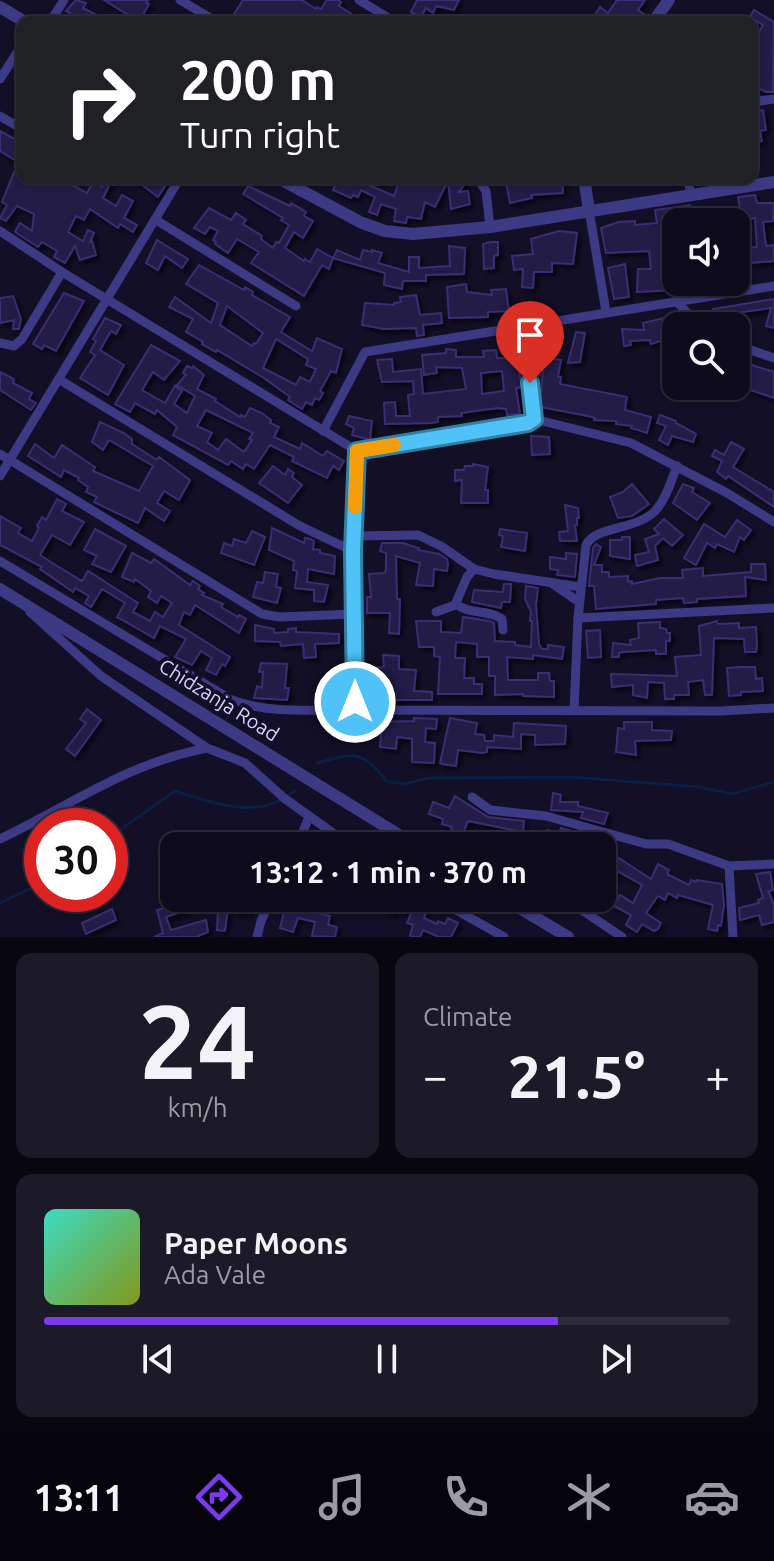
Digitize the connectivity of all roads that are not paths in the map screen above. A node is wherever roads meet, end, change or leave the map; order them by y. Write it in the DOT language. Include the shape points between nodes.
graph roads {
  1 [pos="180,0"];
  2 [pos="359,0"];
  3 [pos="207,16"];
  4 [pos="385,16"];
  5 [pos="16,54"];
  6 [pos="0,79"];
  7 [pos="774,182"];
  8 [pos="177,184"];
  9 [pos="289,184"];
  10 [pos="481,184"];
  11 [pos="585,184"];
  12 [pos="689,184"];
  13 [pos="691,196"];
  14 [pos="589,210"];
  15 [pos="156,220"];
  16 [pos="490,227"];
  17 [pos="0,231"];
  18 [pos="62,272"];
  19 [pos="774,286"];
  20 [pos="109,300"];
  21 [pos="676,301"];
  22 [pos="296,306"];
  23 [pos="606,312"];
  24 [pos="687,312"];
  25 [pos="522,326"];
  26 [pos="0,343"];
  27 [pos="750,350"];
  28 [pos="774,358"];
  29 [pos="60,380"];
  30 [pos="534,419"];
  31 [pos="323,431"];
  32 [pos="357,451"];
  33 [pos="0,454"];
  34 [pos="10,460"];
  35 [pos="677,466"];
  36 [pos="0,476"];
  37 [pos="774,522"];
  38 [pos="354,536"];
  39 [pos="353,551"];
  40 [pos="0,561"];
  41 [pos="474,569"];
  42 [pos="551,582"];
  43 [pos="581,587"];
  44 [pos="0,589"];
  45 [pos="16,599"];
  46 [pos="579,602"];
  47 [pos="456,604"];
  48 [pos="774,608"];
  49 [pos="436,612"];
  50 [pos="355,614"];
  51 [pos="578,618"];
  52 [pos="503,630"];
  53 [pos="774,708"];
  54 [pos="364,710"];
  55 [pos="574,710"];
  56 [pos="207,748"];
  57 [pos="472,797"];
  58 [pos="309,817"];
  59 [pos="303,832"];
  60 [pos="331,832"];
  61 [pos="394,832"];
  62 [pos="0,839"];
  63 [pos="774,864"];
  64 [pos="729,866"];
  65 [pos="265,912"];
  66 [pos="460,912"];
  67 [pos="526,912"];
  68 [pos="585,912"];
  69 [pos="257,937"];
  70 [pos="504,937"];
  71 [pos="568,937"];
  72 [pos="622,937"];
  73 [pos="733,937"];
  1 -- 3 [label="street"];
  2 -- 4 [label="street"];
  5 -- 6 [label="street"];
  7 -- 13 [label="street"];
  8 -- 15 [label="street"];
  9 -- 16 [label="street" via="351,219 385,231 427,234"];
  10 -- 16 [label="street"];
  11 -- 14 [label="street"];
  12 -- 13 [label="street"];
  13 -- 14 [label="street"];
  14 -- 16 [label="street"];
  14 -- 23 [label="street"];
  15 -- 20 [label="street"];
  15 -- 22 [label="street"];
  17 -- 18 [label="street"];
  18 -- 20 [label="street"];
  18 -- 26 [label="street" via="22,339 14,346"];
  19 -- 21 [label="street"];
  20 -- 29 [label="street"];
  20 -- 31 [label="street"];
  21 -- 23 [label="street"];
  21 -- 24 [label="street"];
  23 -- 25 [label="street"];
  25 -- 30 [label="street"];
  25 -- 31 [label="street" via="365,352"];
  27 -- 28 [label="street"];
  29 -- 34 [label="street"];
  29 -- 39 [label="street" via="300,526"];
  30 -- 32 [label="street"];
  30 -- 35 [label="street" via="631,443"];
  31 -- 32 [label="street"];
  32 -- 38 [label="street"];
  33 -- 34 [label="street"];
  34 -- 36 [label="street"];
  34 -- 50 [label="street" via="262,614"];
  35 -- 37 [label="street"];
  35 -- 43 [label="street" via="657,509 635,525 590,537"];
  38 -- 39 [label="street"];
  38 -- 41 [label="street" via="418,535"];
  39 -- 50 [label="street"];
  40 -- 54 [label="street" via="232,700 273,709"];
  41 -- 42 [label="street"];
  41 -- 47 [label="street"];
  42 -- 43 [label="street"];
  42 -- 46 [label="street"];
  43 -- 46 [label="street"];
  44 -- 45 [label="street, Chidzanja Road"];
  45 -- 56 [label="street" via="101,676"];
  45 -- 61 [label="street, Chidzanja Road"];
  46 -- 51 [label="street"];
  47 -- 49 [label="street"];
  47 -- 52 [label="street" via="496,614"];
  48 -- 51 [label="street"];
  50 -- 54 [label="street" via="355,702"];
  51 -- 55 [label="street"];
  53 -- 55 [label="street"];
  54 -- 55 [label="street"];
  56 -- 58 [label="street" via="245,763"];
  56 -- 62 [label="street" via="129,772"];
  57 -- 64 [label="street" via="490,810 546,816 646,844 668,844"];
  58 -- 59 [label="street"];
  58 -- 60 [label="street"];
  63 -- 64 [label="street"];
  64 -- 73 [label="street"];
  65 -- 69 [label="street"];
  66 -- 70 [label="street"];
  67 -- 71 [label="street"];
  68 -- 72 [label="street"];
}
